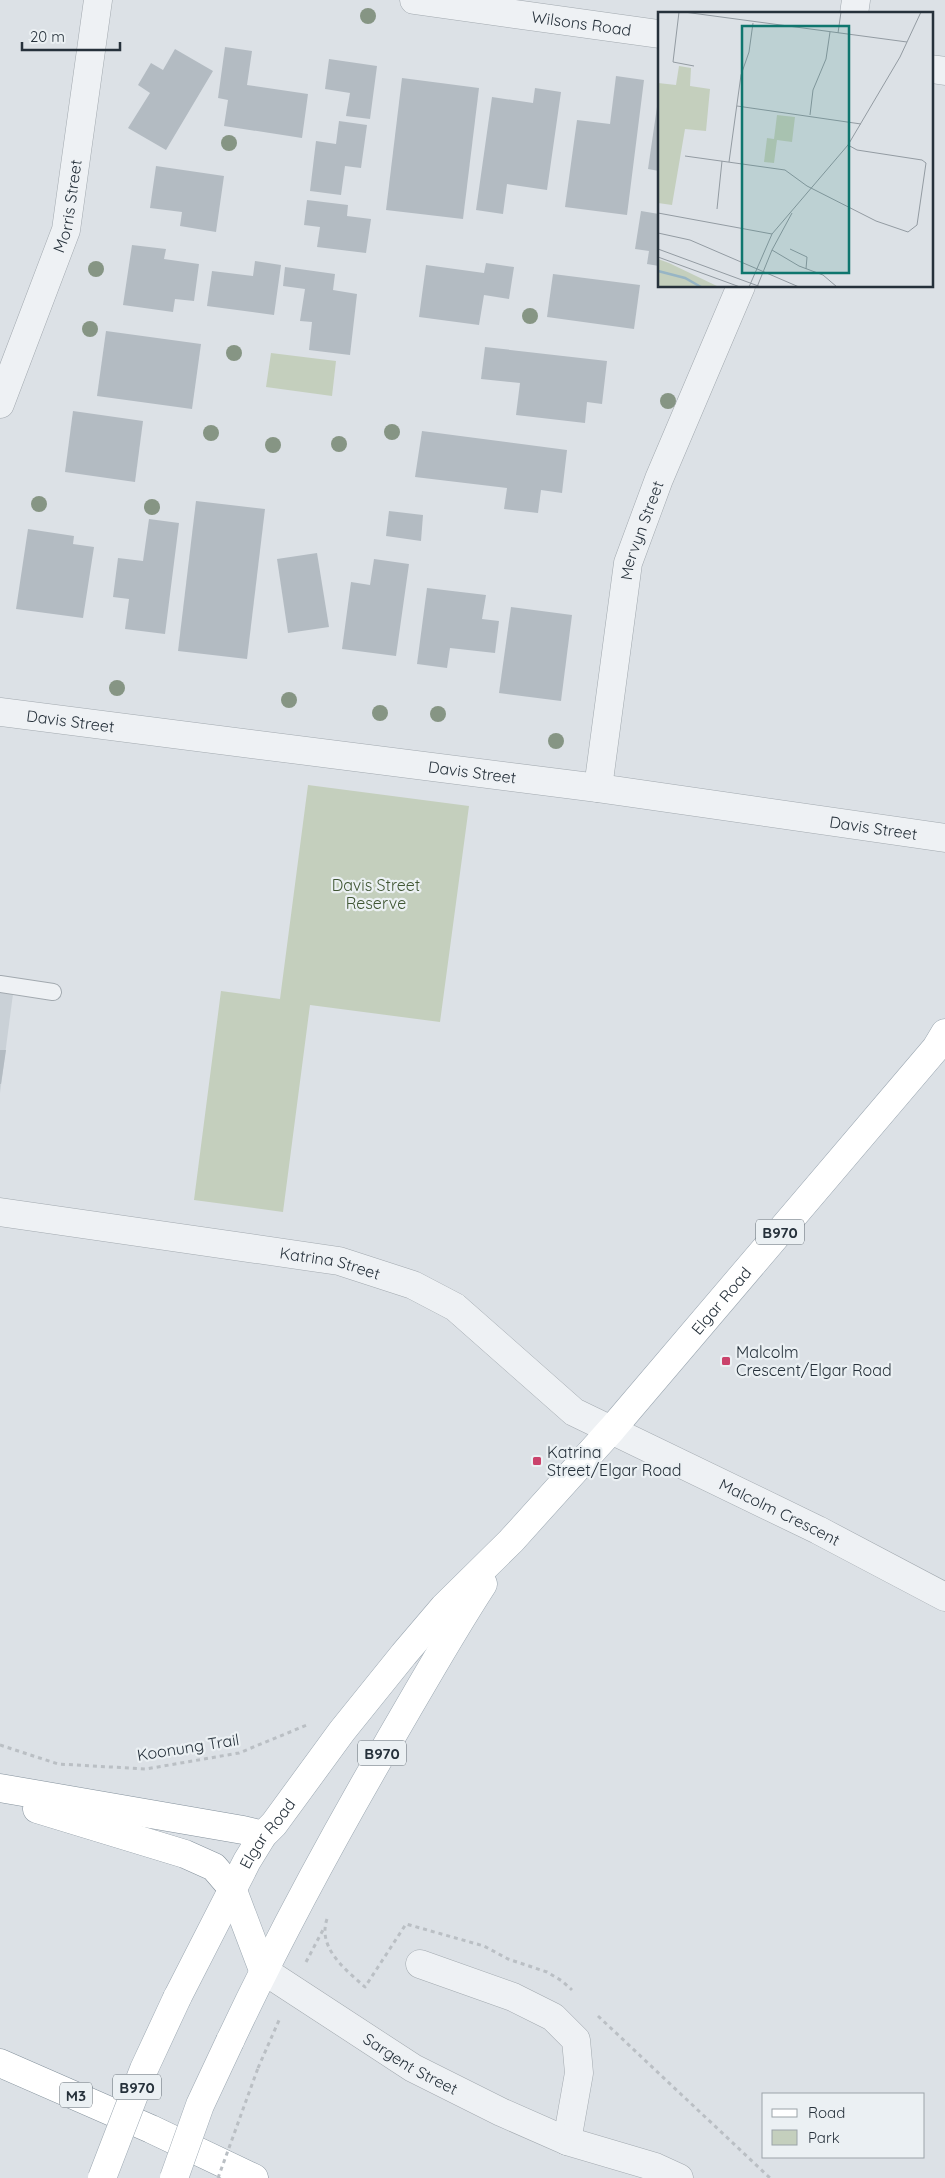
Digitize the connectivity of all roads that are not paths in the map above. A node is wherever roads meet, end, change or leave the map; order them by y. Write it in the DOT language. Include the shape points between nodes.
graph roads {
  1 [pos="98,0"];
  2 [pos="414,0"];
  3 [pos="658,34"];
  4 [pos="932,69"];
  5 [pos="945,71"];
  6 [pos="740,288"];
  7 [pos="0,404"];
  8 [pos="0,712"];
  9 [pos="598,788"];
  10 [pos="945,838"];
  11 [pos="0,984"];
  12 [pos="53,992"];
  13 [pos="942,1045"];
  14 [pos="0,1212"];
  15 [pos="612,1430"];
  16 [pos="511,1541"];
  17 [pos="945,1597"];
  18 [pos="0,1788"];
  19 [pos="0,1798"];
  20 [pos="263,1836"];
  21 [pos="232,1888"];
  22 [pos="420,1964"];
  23 [pos="263,1970"];
  24 [pos="0,2062"];
  25 [pos="567,2142"];
  26 [pos="102,2178"];
  27 [pos="174,2178"];
  28 [pos="254,2178"];
  29 [pos="679,2178"];
  1 -- 7 [label="street, Morris Street" via="66,230"];
  2 -- 3 [label="street, Wilsons Road"];
  4 -- 5 [label="street"];
  6 -- 9 [label="street, Mervyn Street" via="659,479 628,563"];
  8 -- 9 [label="street, Davis Street"];
  9 -- 10 [label="street, Davis Street"];
  11 -- 12 [label="lane"];
  13 -- 15 [label="main road, Elgar Road / B970"];
  14 -- 15 [label="street, Katrina Street" via="300,1254 377,1272 413,1285 455,1307 574,1412"];
  15 -- 16 [label="main road, Elgar Road / B970"];
  15 -- 17 [label="street, Malcolm Crescent" via="818,1530"];
  16 -- 20 [label="main road, Elgar Road / B970" via="444,1608 404,1654"];
  16 -- 23 [label="main road, Elgar Road / B970" via="440,1653 364,1784"];
  18 -- 20 [label="main road"];
  19 -- 21 [label="main road" via="185,1854 214,1867"];
  20 -- 21 [label="main road, Elgar Road / B970"];
  21 -- 23 [label="main road"];
  21 -- 26 [label="main road, Elgar Road / B970, bridge" via="144,2069"];
  22 -- 25 [label="street" via="513,1997 553,2017 576,2040 579,2073"];
  23 -- 25 [label="street, Sargent Street" via="413,2068"];
  23 -- 27 [label="main road, Elgar Road / B970, bridge" via="200,2105"];
  24 -- 28 [label="main road, M3"];
  25 -- 29 [label="street, Sargent Street" via="655,2167"];
}
